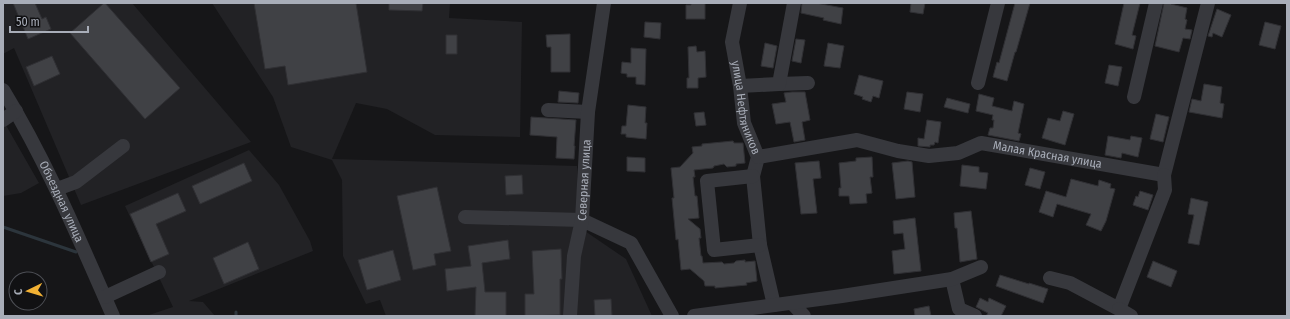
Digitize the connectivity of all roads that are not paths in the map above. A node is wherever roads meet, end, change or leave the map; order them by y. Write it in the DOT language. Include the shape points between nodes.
graph roads {
  1 [pos="604,3"];
  2 [pos="740,3"];
  3 [pos="794,3"];
  4 [pos="998,3"];
  5 [pos="1156,3"];
  6 [pos="1208,3"];
  7 [pos="808,83"];
  8 [pos="978,83"];
  9 [pos="779,84"];
  10 [pos="740,86"];
  11 [pos="3,90"];
  12 [pos="1134,97"];
  13 [pos="548,110"];
  14 [pos="16,111"];
  15 [pos="588,112"];
  16 [pos="3,120"];
  17 [pos="123,146"];
  18 [pos="758,157"];
  19 [pos="1164,175"];
  20 [pos="753,176"];
  21 [pos="57,189"];
  22 [pos="465,217"];
  23 [pos="582,220"];
  24 [pos="760,245"];
  25 [pos="981,267"];
  26 [pos="159,272"];
  27 [pos="1050,278"];
  28 [pos="952,279"];
  29 [pos="105,297"];
  30 [pos="792,303"];
  31 [pos="774,305"];
  32 [pos="1119,309"];
  33 [pos="113,316"];
  34 [pos="570,316"];
  35 [pos="672,316"];
  36 [pos="694,316"];
  37 [pos="804,316"];
  38 [pos="975,316"];
  39 [pos="1131,316"];
  1 -- 15 [label="street, Северная улица"];
  2 -- 10 [label="street, улица Нефтяников" via="732,42"];
  3 -- 9 [label="street"];
  4 -- 8 [label="street"];
  5 -- 12 [label="street"];
  6 -- 19 [label="street"];
  7 -- 9 [label="street"];
  9 -- 10 [label="street"];
  10 -- 18 [label="street, улица Нефтяников" via="744,123"];
  11 -- 14 [label="street, Объездная улица"];
  13 -- 15 [label="street"];
  14 -- 16 [label="street"];
  14 -- 21 [label="street, Объездная улица"];
  15 -- 23 [label="street, Северная улица"];
  17 -- 21 [label="street" via="76,182"];
  18 -- 19 [label="street, Малая Красная улица" via="856,140 929,156 958,153 981,143"];
  18 -- 20 [label="street, улица Нефтяников"];
  19 -- 32 [label="street" via="1165,190"];
  20 -- 24 [label="street, улица Нефтяников"];
  20 -- 24 [label="street" via="707,181 710,212 714,250"];
  21 -- 29 [label="street, Объездная улица"];
  22 -- 23 [label="street"];
  23 -- 34 [label="street" via="574,256"];
  23 -- 35 [label="street, Северная улица" via="631,243"];
  24 -- 31 [label="street, улица Нефтяников"];
  25 -- 28 [label="street"];
  26 -- 29 [label="street"];
  27 -- 32 [label="street" via="1070,283"];
  28 -- 30 [label="street"];
  28 -- 38 [label="street" via="959,309"];
  29 -- 33 [label="street, Объездная улица"];
  30 -- 31 [label="street"];
  30 -- 37 [label="street"];
  31 -- 36 [label="street"];
  32 -- 39 [label="street"];
}
